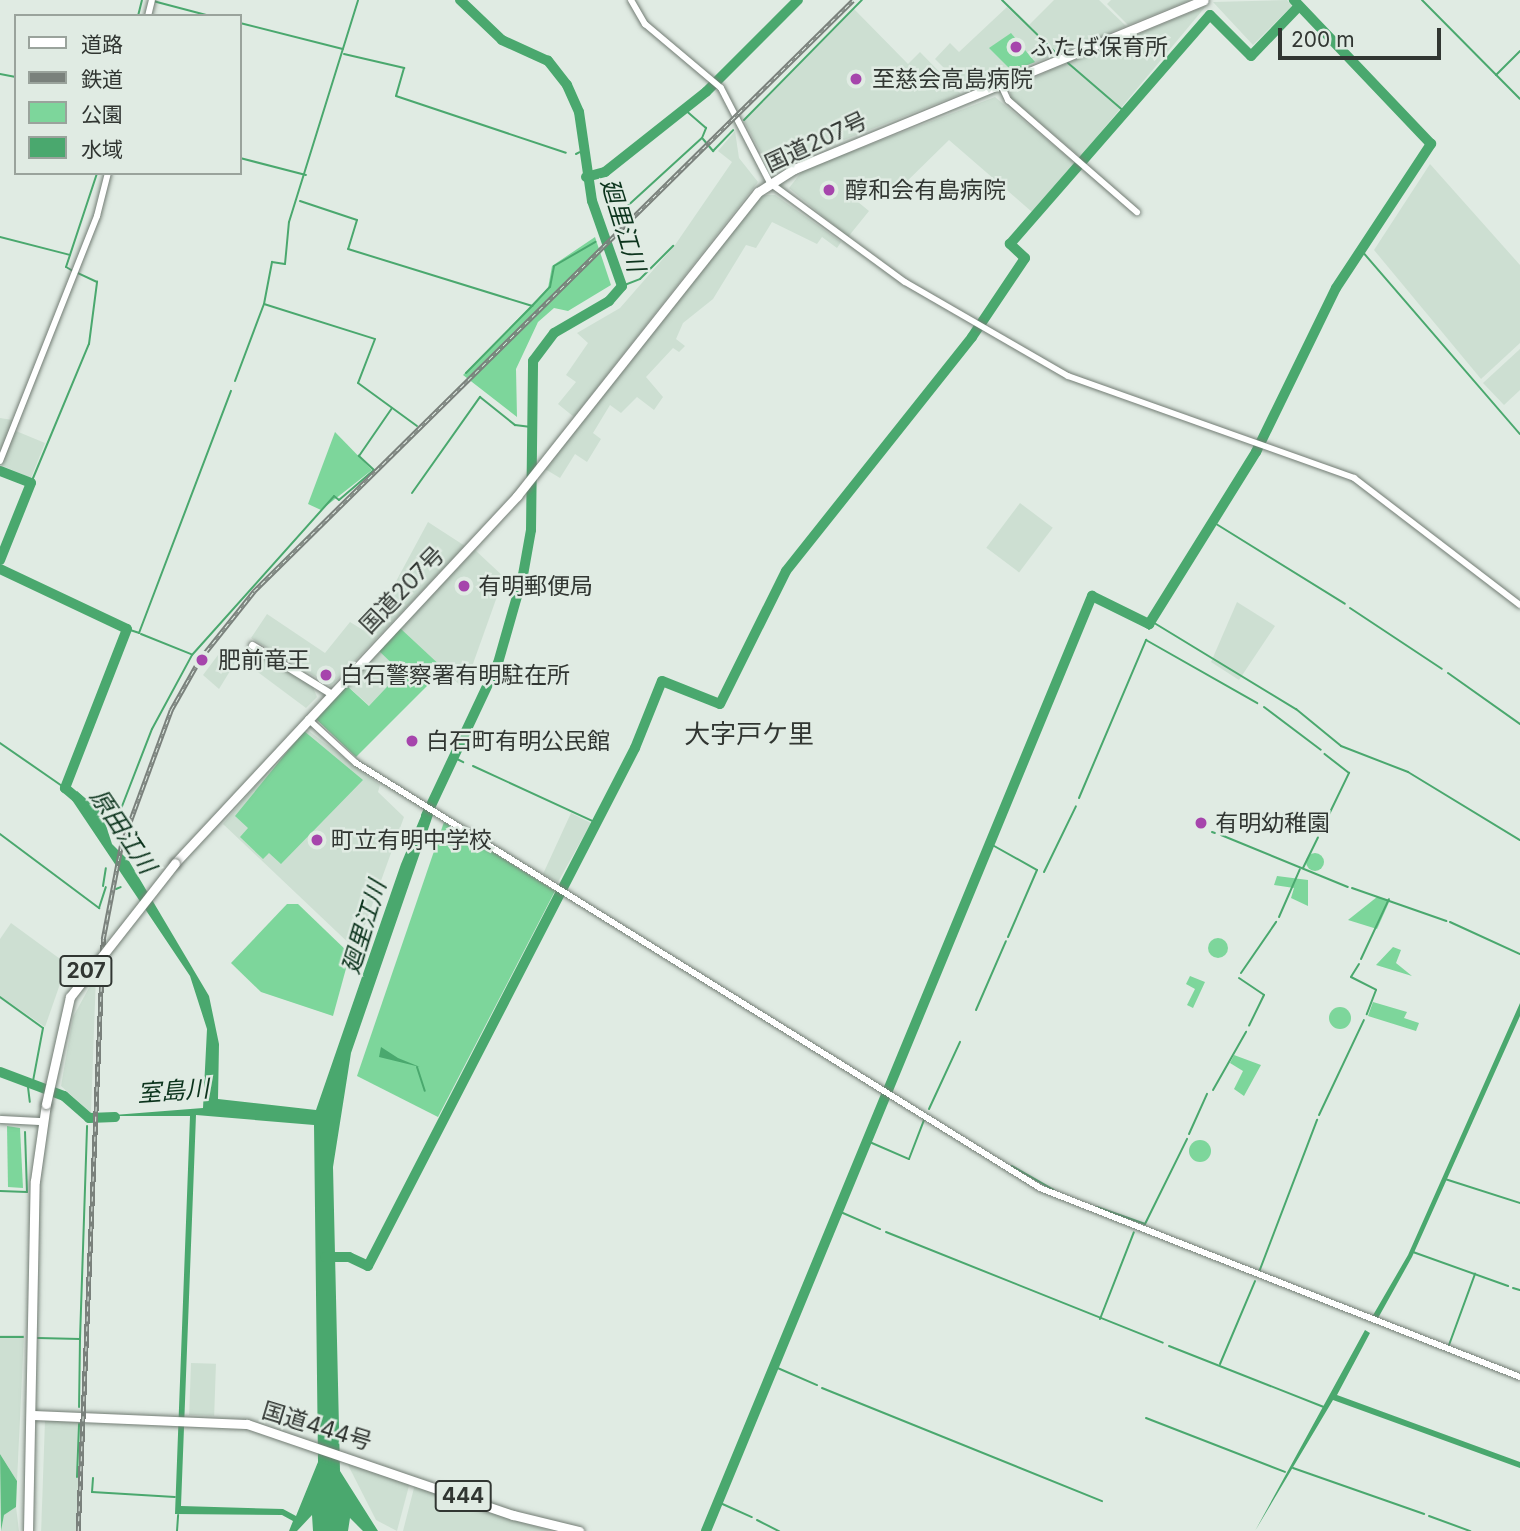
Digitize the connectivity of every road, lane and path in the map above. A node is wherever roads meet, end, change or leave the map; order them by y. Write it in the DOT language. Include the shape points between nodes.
graph roads {
  1 [pos="631,0"];
  2 [pos="1204,0"];
  3 [pos="1001,85"];
  4 [pos="107,175"];
  5 [pos="770,183"];
  6 [pos="1137,212"];
  7 [pos="0,461"];
  8 [pos="1520,605"];
  9 [pos="252,645"];
  10 [pos="330,693"];
  11 [pos="307,717"];
  12 [pos="0,1119"];
  13 [pos="40,1121"];
  14 [pos="1520,1377"];
  15 [pos="32,1415"];
  16 [pos="27,1531"];
  17 [pos="579,1531"];
  1 -- 5 [label="street" via="645,24 721,88"];
  2 -- 3 [label="highway, 国道207号 / 207"];
  3 -- 5 [label="highway, 国道207号 / 207"];
  3 -- 6 [label="street" via="1008,100"];
  4 -- 7 [label="street"];
  5 -- 8 [label="street" via="878,263 979,326 1096,388 1354,478"];
  5 -- 10 [label="highway, 国道207号 / 207" via="517,496"];
  9 -- 10 [label="main road"];
  10 -- 11 [label="highway, 国道207号 / 207"];
  11 -- 13 [label="highway, 国道207号 / 207, bridge" via="175,863 70,997"];
  11 -- 14 [label="street" via="356,762 1064,1200"];
  12 -- 13 [label="main road"];
  13 -- 15 [label="highway, 国道207号 / 207"];
  15 -- 16 [label="highway, 国道207号 / 207"];
  15 -- 17 [label="highway, 国道444号 / 444" via="247,1424 513,1515"];
}
